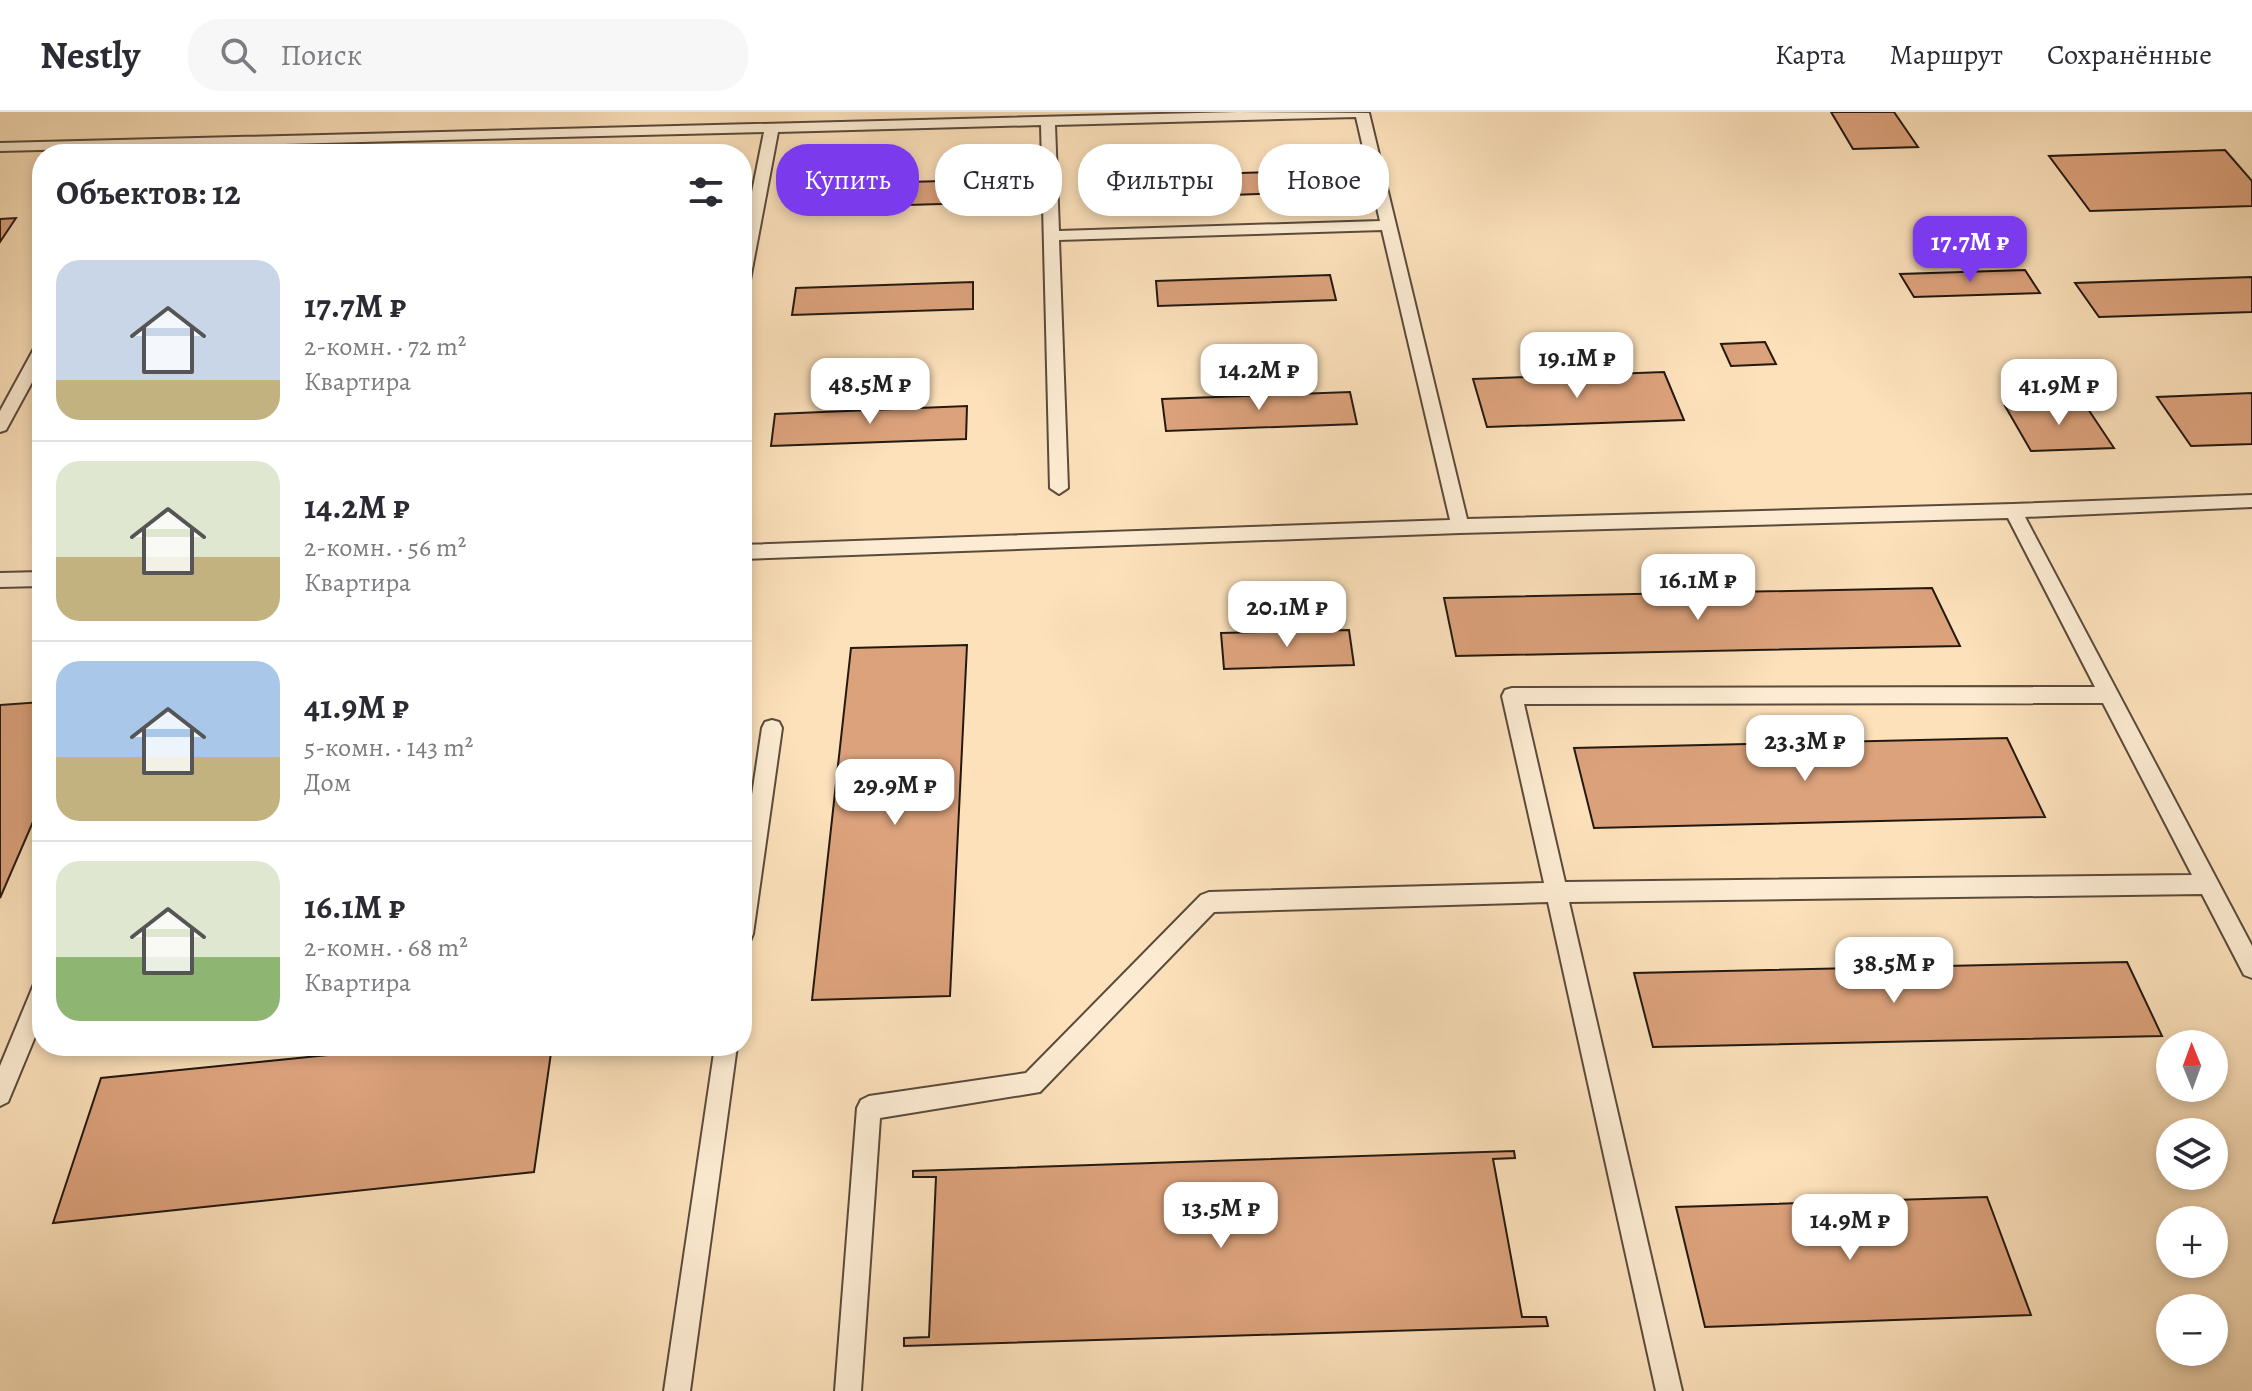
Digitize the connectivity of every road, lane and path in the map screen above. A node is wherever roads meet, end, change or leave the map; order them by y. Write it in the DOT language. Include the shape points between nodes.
graph roads {
  1 [pos="647,112"];
  2 [pos="1348,113"];
  3 [pos="980,117"];
  4 [pos="1048,121"];
  5 [pos="772,128"];
  6 [pos="642,131"];
  7 [pos="288,144"];
  8 [pos="0,147"];
  9 [pos="32,147"];
  10 [pos="752,220"];
  11 [pos="1389,225"];
  12 [pos="1052,236"];
  13 [pos="32,367"];
  14 [pos="0,426"];
  15 [pos="1059,488"];
  16 [pos="2252,501"];
  17 [pos="2013,511"];
  18 [pos="1460,526"];
  19 [pos="752,552"];
  20 [pos="32,579"];
  21 [pos="0,580"];
  22 [pos="2109,695"];
  23 [pos="772,728"];
  24 [pos="752,865"];
  25 [pos="2208,884"];
  26 [pos="1556,892"];
  27 [pos="2252,968"];
  28 [pos="32,1016"];
  29 [pos="725,1056"];
  30 [pos="0,1094"];
  31 [pos="677,1391"];
  32 [pos="848,1391"];
  33 [pos="1669,1391"];
  1 -- 6 [label="lane"];
  2 -- 4 [label="lane"];
  2 -- 11 [label="lane" via="1362,113"];
  3 -- 4 [label="lane"];
  3 -- 5 [label="lane"];
  4 -- 12 [label="lane"];
  5 -- 6 [label="lane"];
  5 -- 10 [label="lane"];
  6 -- 7 [label="lane"];
  8 -- 9 [label="lane"];
  11 -- 12 [label="lane"];
  11 -- 18 [label="lane"];
  12 -- 15 [label="lane"];
  13 -- 14 [label="lane"];
  16 -- 17 [label="lane"];
  17 -- 18 [label="lane"];
  17 -- 22 [label="lane"];
  18 -- 19 [label="lane"];
  20 -- 21 [label="lane"];
  22 -- 25 [label="lane"];
  22 -- 26 [label="lane" via="1512,696"];
  23 -- 24 [label="lane"];
  25 -- 26 [label="lane"];
  25 -- 27 [label="lane"];
  26 -- 32 [label="lane" via="1209,902 1032,1084 869,1108"];
  26 -- 33 [label="lane"];
  28 -- 30 [label="lane"];
  29 -- 31 [label="lane"];
}
